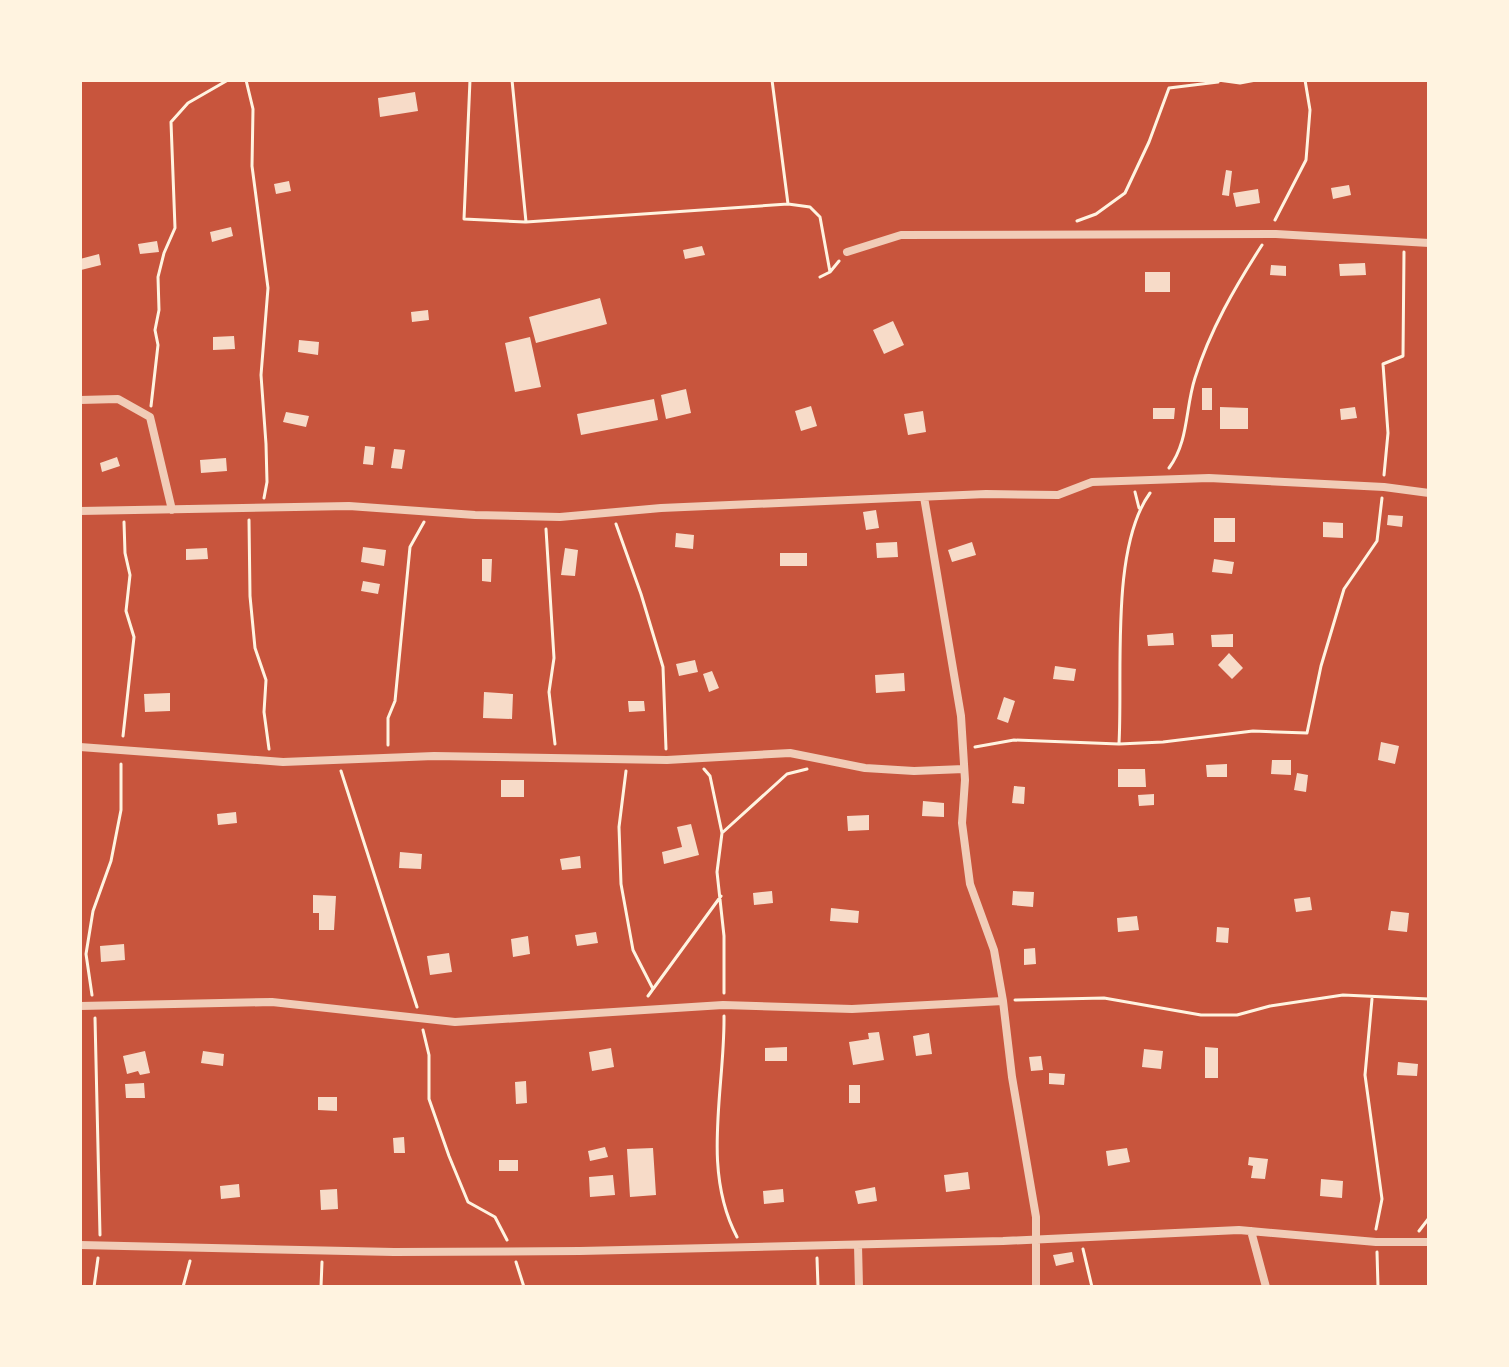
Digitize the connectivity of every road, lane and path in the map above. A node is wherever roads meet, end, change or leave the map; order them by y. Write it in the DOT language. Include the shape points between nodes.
graph roads {
  1 [pos="228,80"];
  2 [pos="246,80"];
  3 [pos="470,80"];
  4 [pos="512,80"];
  5 [pos="772,80"];
  6 [pos="1256,80"];
  7 [pos="1305,80"];
  8 [pos="1218,81"];
  9 [pos="788,204"];
  10 [pos="526,222"];
  11 [pos="1068,224"];
  12 [pos="1269,235"];
  13 [pos="1404,241"];
  14 [pos="1429,243"];
  15 [pos="847,252"];
  16 [pos="830,272"];
  17 [pos="820,277"];
  18 [pos="80,400"];
  19 [pos="150,417"];
  20 [pos="1133,481"];
  21 [pos="1384,487"];
  22 [pos="1429,493"];
  23 [pos="924,497"];
  24 [pos="249,508"];
  25 [pos="262,508"];
  26 [pos="1139,509"];
  27 [pos="124,510"];
  28 [pos="172,510"];
  29 [pos="80,511"];
  30 [pos="430,512"];
  31 [pos="612,512"];
  32 [pos="545,517"];
  33 [pos="80,747"];
  34 [pos="963,749"];
  35 [pos="121,751"];
  36 [pos="388,758"];
  37 [pos="693,758"];
  38 [pos="557,759"];
  39 [pos="627,759"];
  40 [pos="667,760"];
  41 [pos="271,761"];
  42 [pos="811,768"];
  43 [pos="964,769"];
  44 [pos="722,833"];
  45 [pos="721,896"];
  46 [pos="653,989"];
  47 [pos="1372,999"];
  48 [pos="1429,999"];
  49 [pos="1003,1001"];
  50 [pos="723,1005"];
  51 [pos="80,1006"];
  52 [pos="94,1006"];
  53 [pos="637,1011"];
  54 [pos="1251,1231"];
  55 [pos="1080,1238"];
  56 [pos="1036,1239"];
  57 [pos="1376,1242"];
  58 [pos="1429,1242"];
  59 [pos="80,1245"];
  60 [pos="100,1245"];
  61 [pos="858,1245"];
  62 [pos="817,1246"];
  63 [pos="197,1247"];
  64 [pos="743,1248"];
  65 [pos="322,1250"];
  66 [pos="94,1287"];
  67 [pos="183,1287"];
  68 [pos="321,1287"];
  69 [pos="818,1287"];
  70 [pos="859,1287"];
  71 [pos="1036,1287"];
  72 [pos="1092,1287"];
  73 [pos="1266,1287"];
  74 [pos="1378,1287"];
  1 -- 19 [label="path" via="188,103 171,122 175,228 158,277"];
  2 -- 25 [label="path" via="268,288 261,375 267,482"];
  3 -- 10 [label="path" via="464,219"];
  4 -- 10 [label="path"];
  5 -- 9 [label="path"];
  6 -- 8 [label="path"];
  7 -- 12 [label="path" via="1310,110 1306,160"];
  8 -- 11 [label="path" via="1169,88 1125,193 1096,214"];
  9 -- 10 [label="path"];
  9 -- 16 [label="path" via="810,207 820,217"];
  12 -- 13 [label="street"];
  12 -- 15 [label="street" via="901,235"];
  13 -- 14 [label="street"];
  13 -- 21 [label="path" via="1403,356 1383,364 1388,433"];
  15 -- 16 [label="path"];
  16 -- 17 [label="path"];
  18 -- 19 [label="street" via="118,399"];
  19 -- 28 [label="street"];
  20 -- 21 [label="street" via="1209,478"];
  20 -- 23 [label="street" via="1092,482 1058,495"];
  20 -- 26 [label="path"];
  21 -- 22 [label="street"];
  21 -- 34 [label="path" via="1377,541 1344,589 1307,733 1253,731 1119,744 1014,740"];
  23 -- 31 [label="street"];
  23 -- 34 [label="street"];
  24 -- 25 [label="street"];
  24 -- 28 [label="street"];
  24 -- 41 [label="path" via="250,596 255,648 266,680"];
  25 -- 30 [label="street" via="349,506"];
  27 -- 28 [label="street"];
  27 -- 29 [label="street"];
  27 -- 35 [label="path" via="130,575 126,611 134,637"];
  30 -- 32 [label="street"];
  30 -- 36 [label="path" via="410,547 395,701 388,718"];
  31 -- 32 [label="street"];
  31 -- 40 [label="path" via="663,667"];
  32 -- 38 [label="path" via="554,658 549,692"];
  33 -- 35 [label="street"];
  34 -- 43 [label="street"];
  35 -- 41 [label="street"];
  35 -- 52 [label="path" via="121,810 86,954"];
  36 -- 38 [label="street"];
  36 -- 41 [label="street"];
  37 -- 40 [label="street"];
  37 -- 43 [label="street" via="790,753 865,768"];
  37 -- 44 [label="path" via="710,776"];
  38 -- 39 [label="street"];
  39 -- 40 [label="street"];
  39 -- 46 [label="path" via="619,827 621,884 633,950"];
  42 -- 44 [label="path" via="787,774"];
  43 -- 49 [label="street" via="962,823 970,884 994,950"];
  44 -- 45 [label="path" via="717,872"];
  45 -- 46 [label="path"];
  45 -- 50 [label="path"];
  46 -- 53 [label="path"];
  47 -- 48 [label="path"];
  47 -- 49 [label="path" via="1343,995 1237,1015 1104,998"];
  47 -- 57 [label="path" via="1365,1075 1382,1199"];
  49 -- 50 [label="street" via="852,1009"];
  49 -- 56 [label="street"];
  50 -- 53 [label="street"];
  50 -- 64 [label="path" via="715,1136 721,1189"];
  51 -- 52 [label="street"];
  52 -- 53 [label="street" via="272,1002 455,1022"];
  52 -- 60 [label="path"];
  54 -- 55 [label="street"];
  54 -- 57 [label="street"];
  54 -- 73 [label="street"];
  55 -- 56 [label="street"];
  55 -- 72 [label="path"];
  56 -- 61 [label="street"];
  56 -- 71 [label="street"];
  57 -- 58 [label="street"];
  57 -- 74 [label="path"];
  59 -- 60 [label="street"];
  60 -- 63 [label="street"];
  60 -- 66 [label="path"];
  61 -- 62 [label="street"];
  61 -- 70 [label="street"];
  62 -- 64 [label="street"];
  62 -- 69 [label="path"];
  63 -- 65 [label="street"];
  63 -- 67 [label="path"];
  64 -- 65 [label="street"];
  65 -- 68 [label="path"];
}
